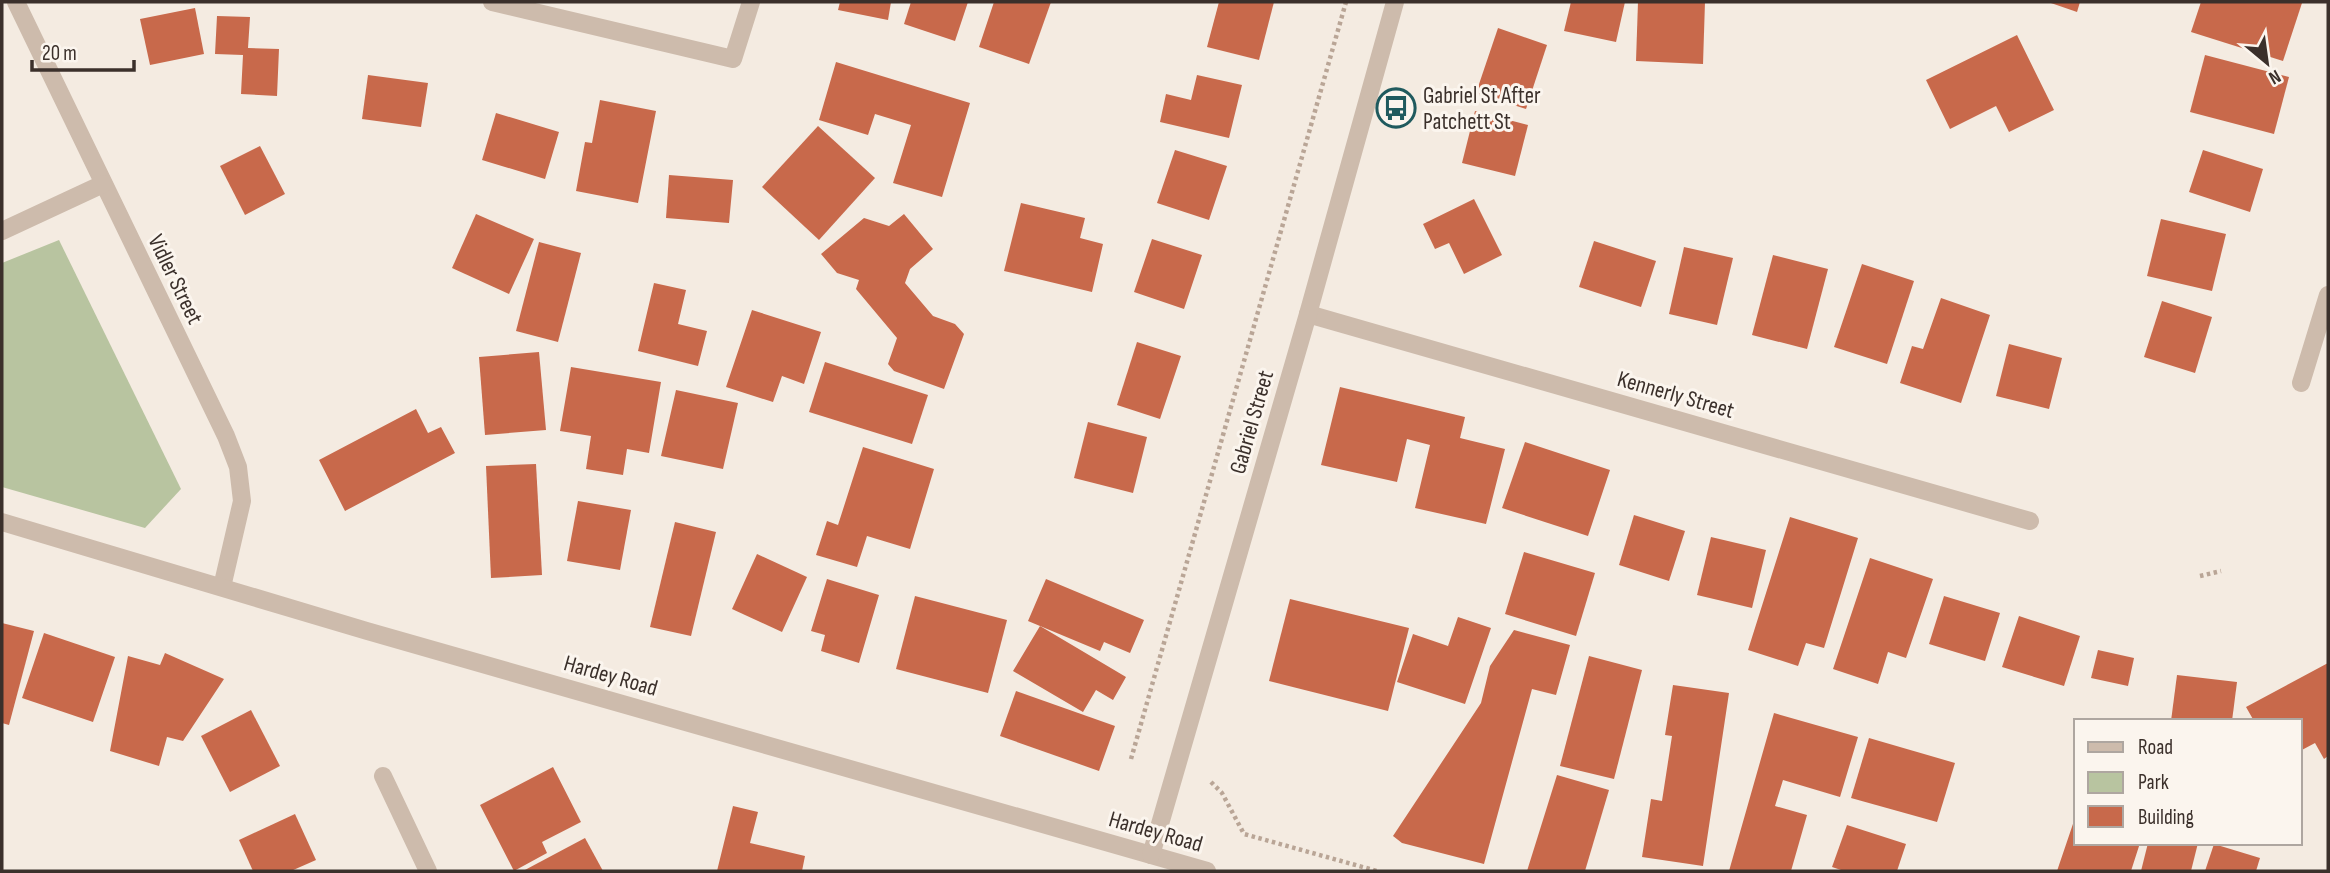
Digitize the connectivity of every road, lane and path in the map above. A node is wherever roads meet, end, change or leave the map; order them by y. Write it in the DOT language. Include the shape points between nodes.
graph roads {
  1 [pos="16,2"];
  2 [pos="492,2"];
  3 [pos="751,2"];
  4 [pos="1346,2"];
  5 [pos="1395,2"];
  6 [pos="103,184"];
  7 [pos="2,231"];
  8 [pos="2328,295"];
  9 [pos="1308,314"];
  10 [pos="2301,383"];
  11 [pos="2030,521"];
  12 [pos="2,522"];
  13 [pos="2221,571"];
  14 [pos="2200,576"];
  15 [pos="222,587"];
  16 [pos="1131,759"];
  17 [pos="383,776"];
  18 [pos="1211,782"];
  19 [pos="1151,855"];
  20 [pos="428,871"];
  21 [pos="1207,871"];
  22 [pos="1377,871"];
  1 -- 6 [label="street, Vidler Street"];
  2 -- 3 [label="street" via="733,59"];
  4 -- 16 [label="path"];
  5 -- 9 [label="street, Gabriel Street"];
  6 -- 7 [label="street"];
  6 -- 15 [label="street, Vidler Street" via="238,467 242,502"];
  8 -- 10 [label="street"];
  9 -- 11 [label="street, Kennerly Street"];
  9 -- 19 [label="street, Gabriel Street"];
  12 -- 15 [label="street, Hardey Road"];
  13 -- 14 [label="path"];
  15 -- 19 [label="street, Hardey Road"];
  17 -- 20 [label="street"];
  18 -- 22 [label="path" via="1244,834"];
  19 -- 21 [label="street, Hardey Road"];
}
